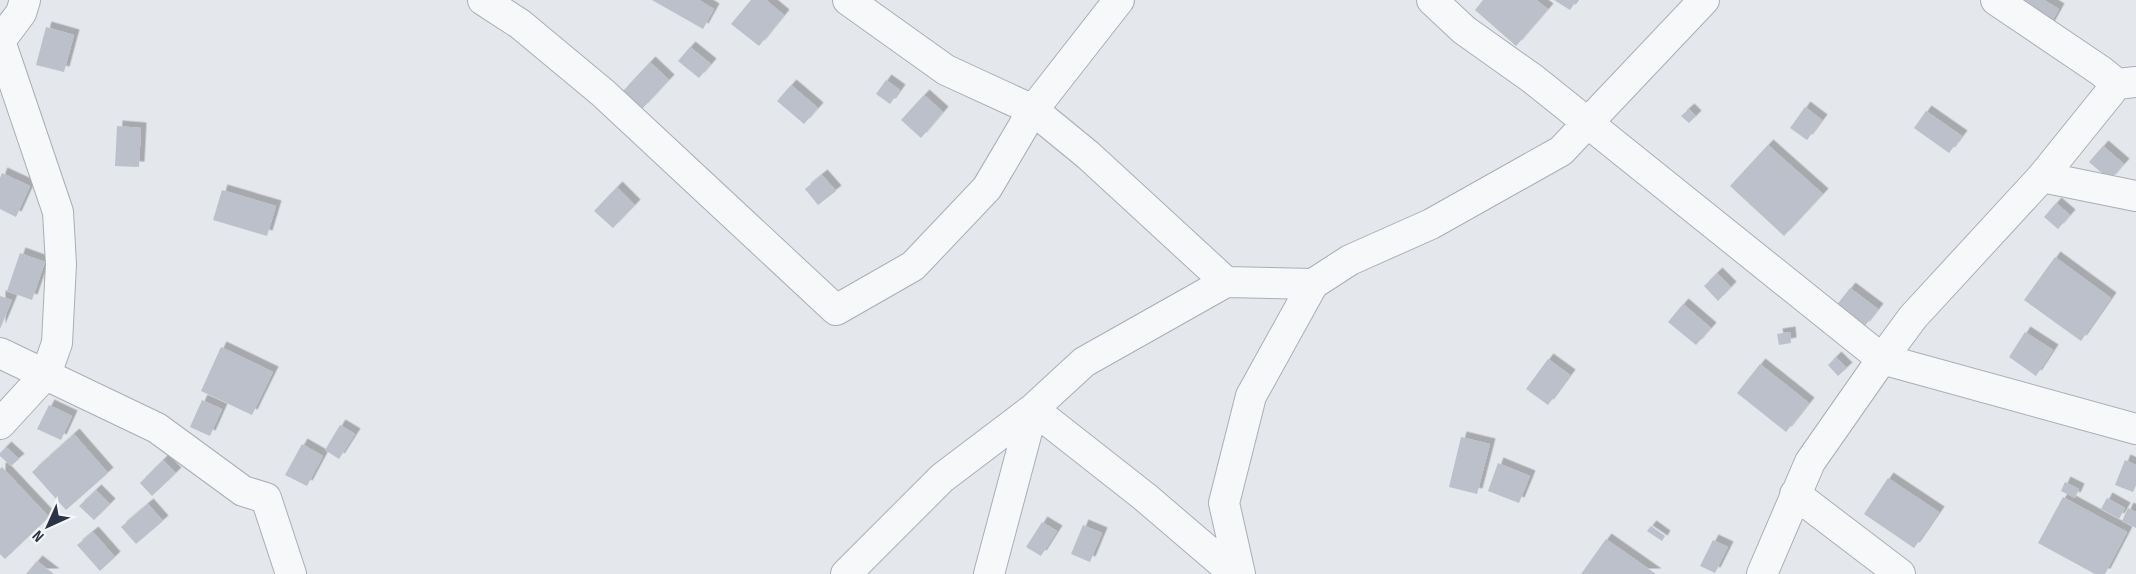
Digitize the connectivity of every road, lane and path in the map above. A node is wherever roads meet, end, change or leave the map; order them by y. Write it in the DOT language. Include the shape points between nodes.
graph roads {
  1 [pos="25,0"];
  2 [pos="483,0"];
  3 [pos="848,0"];
  4 [pos="1119,0"];
  5 [pos="1704,0"];
  6 [pos="1996,0"];
  7 [pos="1444,4"];
  8 [pos="0,41"];
  9 [pos="2127,83"];
  10 [pos="1033,110"];
  11 [pos="1588,123"];
  12 [pos="2042,177"];
  13 [pos="2136,196"];
  14 [pos="1226,282"];
  15 [pos="1312,284"];
  16 [pos="0,353"];
  17 [pos="1882,358"];
  18 [pos="46,374"];
  19 [pos="1033,409"];
  20 [pos="0,424"];
  21 [pos="2136,429"];
  22 [pos="1795,494"];
  23 [pos="291,574"];
  24 [pos="846,574"];
  25 [pos="989,574"];
  26 [pos="1235,574"];
  27 [pos="1240,574"];
  28 [pos="1762,574"];
  29 [pos="1900,574"];
  1 -- 8 [label="street" via="21,13"];
  2 -- 10 [label="street" via="520,24 603,93 836,310 913,266 987,188"];
  3 -- 10 [label="street" via="946,70"];
  4 -- 10 [label="street"];
  5 -- 11 [label="street"];
  6 -- 9 [label="street"];
  7 -- 11 [label="street" via="1464,30"];
  8 -- 18 [label="street" via="58,212 61,264 57,344"];
  9 -- 12 [label="street"];
  10 -- 14 [label="street"];
  11 -- 15 [label="street" via="1561,151 1431,224 1350,260"];
  11 -- 17 [label="street"];
  12 -- 13 [label="street"];
  12 -- 17 [label="street" via="1913,317"];
  14 -- 15 [label="street"];
  14 -- 19 [label="street" via="1084,362"];
  15 -- 27 [label="street" via="1251,396 1224,503"];
  16 -- 18 [label="street"];
  17 -- 21 [label="street"];
  17 -- 22 [label="street" via="1810,462"];
  18 -- 20 [label="street"];
  18 -- 23 [label="street" via="157,428 243,491 266,498"];
  19 -- 24 [label="street" via="942,478"];
  19 -- 25 [label="street"];
  19 -- 26 [label="street"];
  22 -- 28 [label="street"];
  22 -- 29 [label="street"];
}
